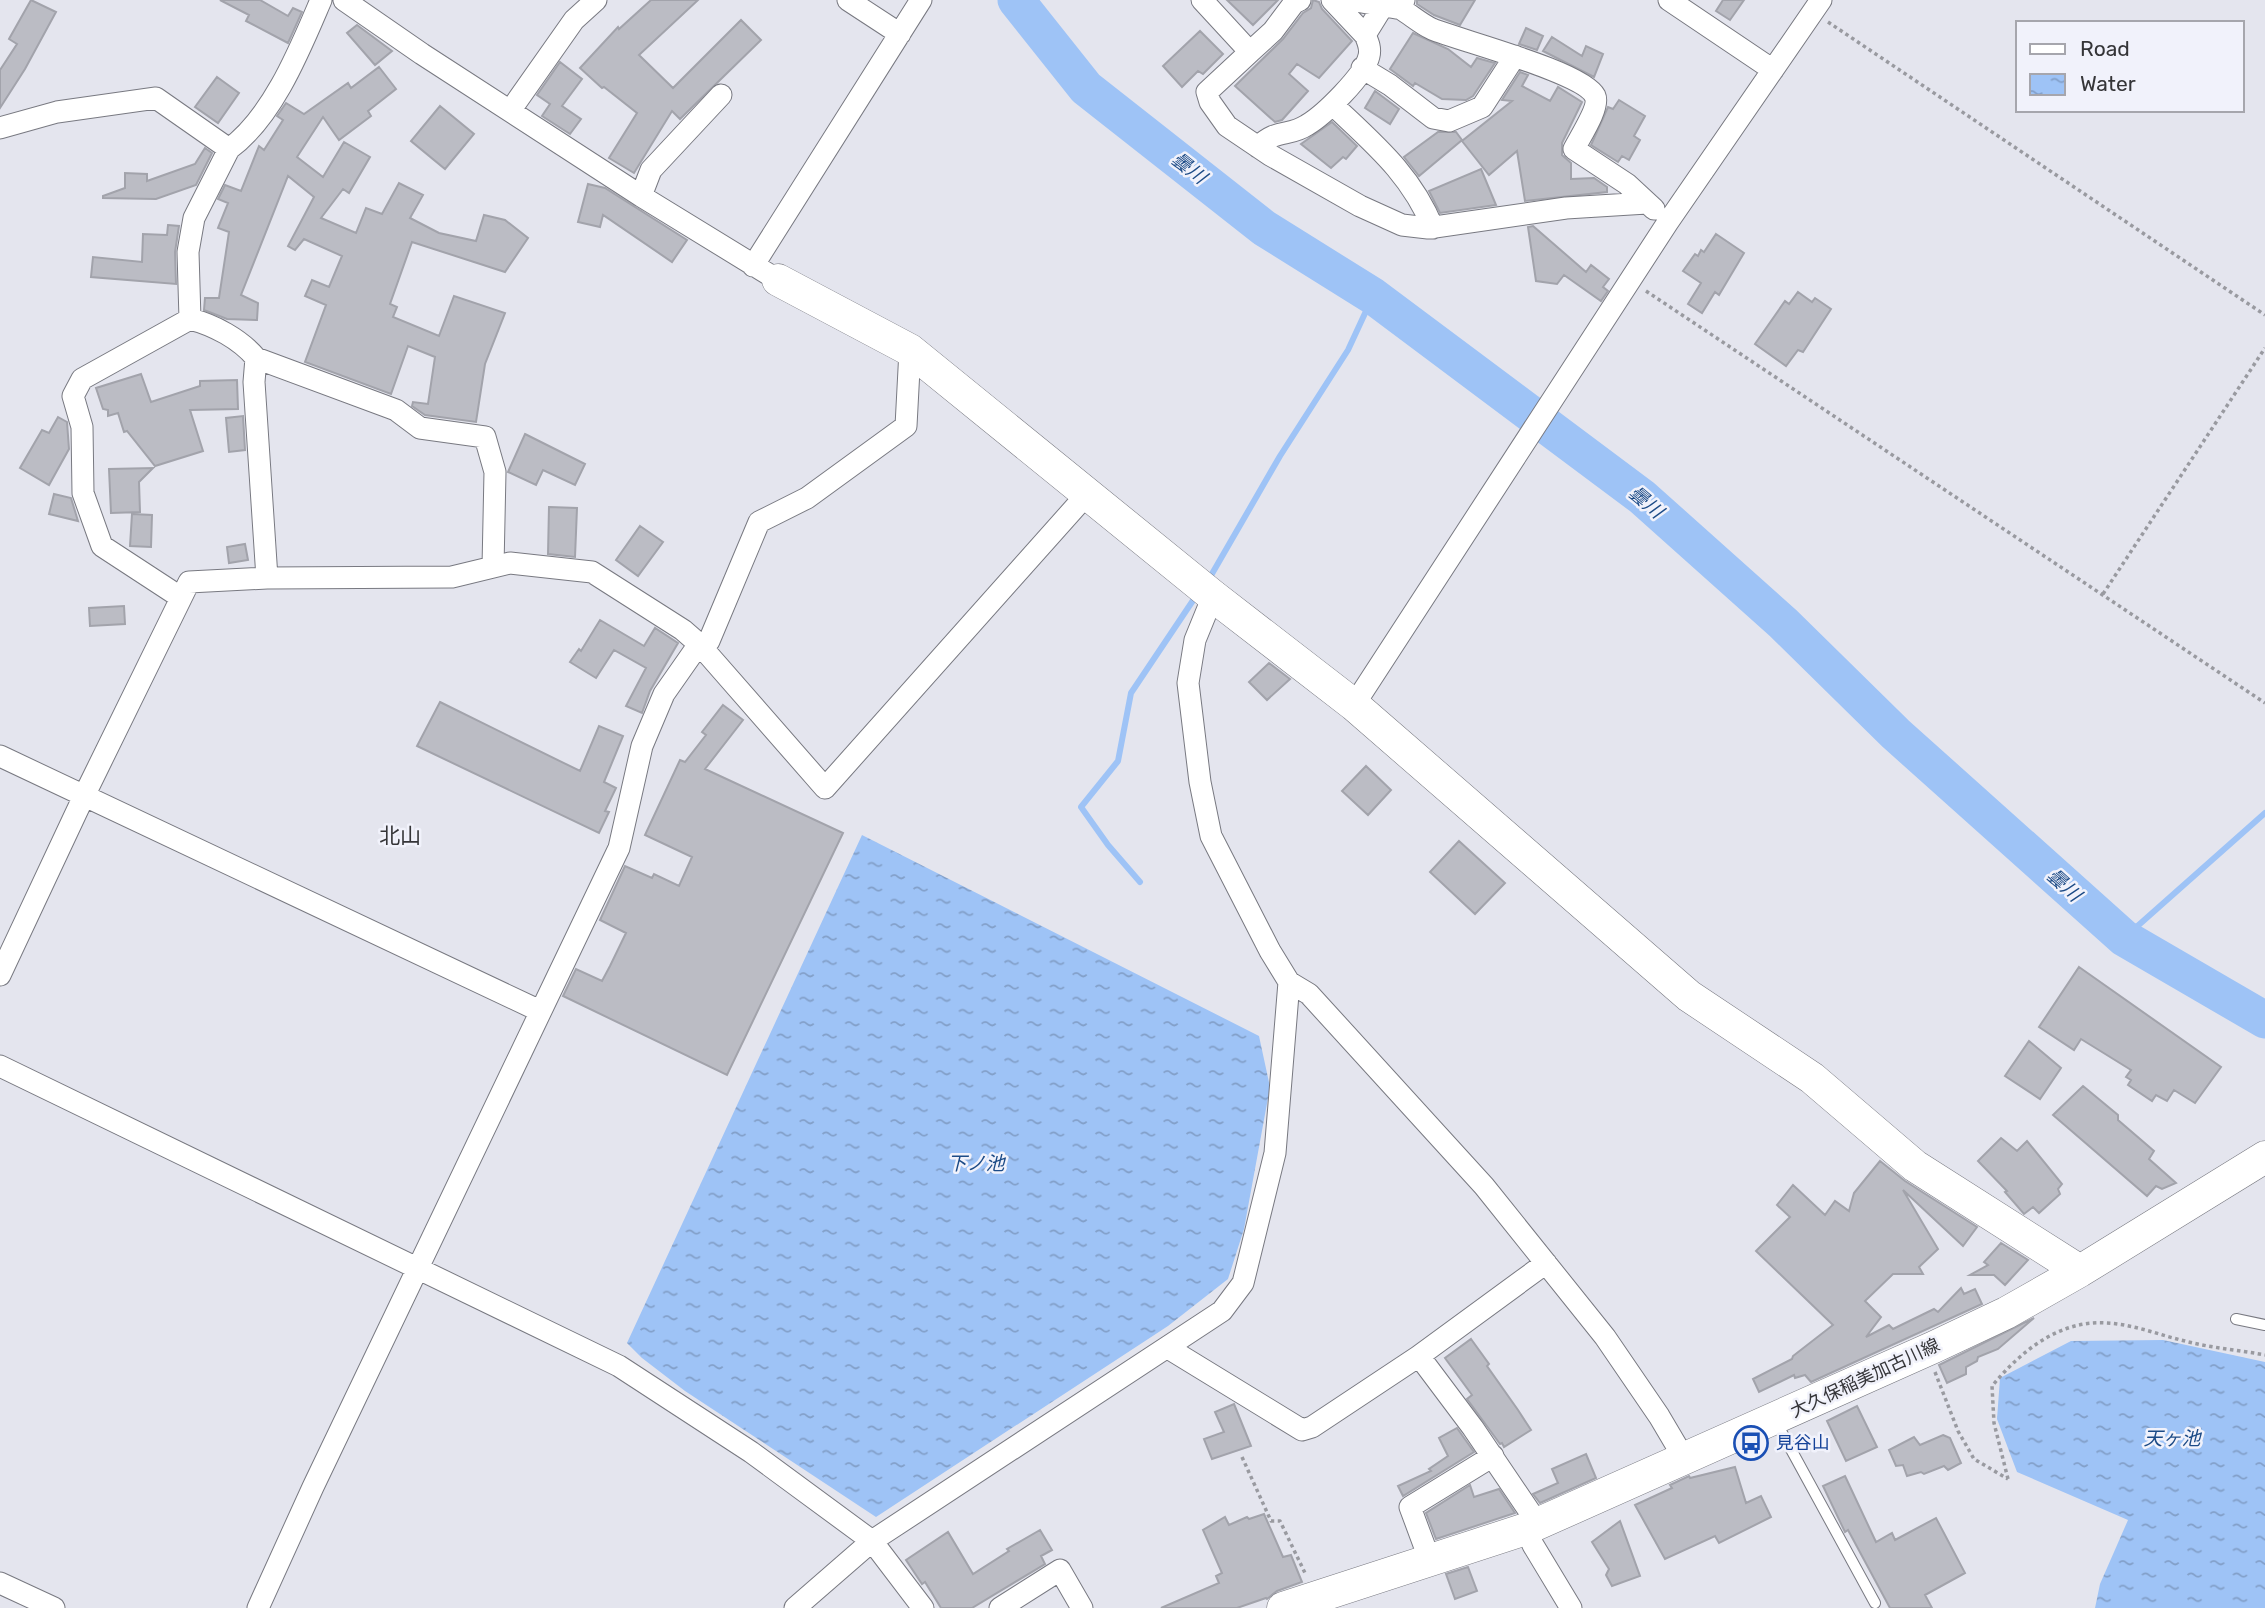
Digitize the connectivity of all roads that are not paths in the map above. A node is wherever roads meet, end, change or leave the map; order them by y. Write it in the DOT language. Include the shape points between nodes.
graph roads {
  1 [pos="321,0"];
  2 [pos="345,0"];
  3 [pos="596,0"];
  4 [pos="848,0"];
  5 [pos="1202,0"];
  6 [pos="1332,0"];
  7 [pos="1350,0"];
  8 [pos="1669,0"];
  9 [pos="920,1"];
  10 [pos="1295,1"];
  11 [pos="1396,5"];
  12 [pos="1817,7"];
  13 [pos="901,34"];
  14 [pos="1365,35"];
  15 [pos="1250,52"];
  16 [pos="1515,56"];
  17 [pos="1362,68"];
  18 [pos="1773,70"];
  19 [pos="721,95"];
  20 [pos="1333,105"];
  21 [pos="510,111"];
  22 [pos="0,128"];
  23 [pos="1258,147"];
  24 [pos="229,149"];
  25 [pos="641,196"];
  26 [pos="1647,203"];
  27 [pos="1668,222"];
  28 [pos="1433,228"];
  29 [pos="766,273"];
  30 [pos="190,320"];
  31 [pos="910,349"];
  32 [pos="256,358"];
  33 [pos="1088,492"];
  34 [pos="494,566"];
  35 [pos="267,578"];
  36 [pos="1202,587"];
  37 [pos="180,597"];
  38 [pos="699,644"];
  39 [pos="1354,705"];
  40 [pos="0,756"];
  41 [pos="84,796"];
  42 [pos="0,975"];
  43 [pos="1289,982"];
  44 [pos="540,1012"];
  45 [pos="0,1066"];
  46 [pos="2265,1157"];
  47 [pos="1546,1263"];
  48 [pos="418,1270"];
  49 [pos="2080,1271"];
  50 [pos="2236,1319"];
  51 [pos="2265,1325"];
  52 [pos="1168,1348"];
  53 [pos="1419,1356"];
  54 [pos="1775,1420"];
  55 [pos="1493,1456"];
  56 [pos="1685,1460"];
  57 [pos="1532,1526"];
  58 [pos="872,1541"];
  59 [pos="1430,1561"];
  60 [pos="0,1583"];
  61 [pos="1875,1604"];
  62 [pos="54,1608"];
  63 [pos="258,1608"];
  64 [pos="795,1608"];
  65 [pos="923,1608"];
  66 [pos="1000,1608"];
  67 [pos="1082,1608"];
  68 [pos="1283,1608"];
  69 [pos="1571,1608"];
  1 -- 24 [label="street" via="293,66 246,136"];
  2 -- 21 [label="street"];
  3 -- 21 [label="street" via="574,20"];
  4 -- 13 [label="street"];
  5 -- 15 [label="street"];
  6 -- 14 [label="street"];
  7 -- 11 [label="street"];
  8 -- 18 [label="street"];
  9 -- 13 [label="street"];
  10 -- 15 [label="street"];
  11 -- 14 [label="street"];
  11 -- 16 [label="street" via="1430,29"];
  12 -- 18 [label="street"];
  13 -- 29 [label="street"];
  14 -- 17 [label="street" via="1369,55"];
  15 -- 23 [label="street" via="1207,92 1227,126"];
  16 -- 17 [label="street" via="1482,107 1449,121 1433,118"];
  16 -- 26 [label="street" via="1584,85 1594,94 1596,105 1574,149"];
  17 -- 20 [label="street"];
  18 -- 27 [label="street"];
  19 -- 25 [label="street" via="651,170"];
  20 -- 23 [label="street" via="1306,127 1269,136"];
  20 -- 28 [label="street" via="1410,182"];
  21 -- 25 [label="street"];
  22 -- 24 [label="street" via="57,112 156,98"];
  23 -- 28 [label="street" via="1360,206 1402,225"];
  24 -- 30 [label="street" via="194,218 188,252"];
  25 -- 29 [label="street"];
  26 -- 27 [label="street"];
  26 -- 28 [label="street" via="1566,208"];
  27 -- 39 [label="street"];
  29 -- 31 [label="street"];
  30 -- 32 [label="street" via="246,347"];
  30 -- 37 [label="street" via="82,379 73,396 82,426 83,493 102,546"];
  31 -- 33 [label="street"];
  31 -- 38 [label="street" via="906,426 807,498 759,522 709,640"];
  32 -- 34 [label="street" via="396,410 420,428 485,437 495,472"];
  32 -- 35 [label="street"];
  33 -- 36 [label="street"];
  33 -- 38 [label="street" via="825,788"];
  34 -- 35 [label="street" via="452,576"];
  34 -- 38 [label="street" via="510,563 592,572"];
  35 -- 37 [label="street" via="189,582"];
  36 -- 39 [label="street"];
  36 -- 43 [label="street" via="1188,682 1211,836"];
  37 -- 41 [label="street"];
  38 -- 44 [label="street" via="664,694 642,747 619,848"];
  39 -- 49 [label="street" via="1689,996 1812,1078 1916,1166"];
  40 -- 41 [label="street"];
  41 -- 42 [label="street"];
  41 -- 44 [label="street"];
  43 -- 47 [label="street" via="1308,994 1476,1176"];
  43 -- 52 [label="street" via="1275,1153 1242,1283 1222,1311"];
  44 -- 48 [label="street"];
  45 -- 48 [label="street"];
  46 -- 49 [label="street, 大久保稲美加古川線"];
  47 -- 53 [label="street"];
  47 -- 56 [label="street" via="1605,1337"];
  48 -- 58 [label="street" via="619,1366 751,1452"];
  48 -- 63 [label="street"];
  49 -- 54 [label="street, 大久保稲美加古川線" via="2006,1313"];
  50 -- 51 [label="lane"];
  52 -- 53 [label="street" via="1301,1430"];
  52 -- 58 [label="street"];
  53 -- 55 [label="street"];
  54 -- 56 [label="street, 大久保稲美加古川線"];
  54 -- 61 [label="lane"];
  55 -- 57 [label="street"];
  55 -- 59 [label="street" via="1410,1507"];
  56 -- 57 [label="street, 大久保稲美加古川線"];
  57 -- 59 [label="street, 大久保稲美加古川線"];
  57 -- 69 [label="street" via="1533,1545"];
  58 -- 64 [label="street"];
  58 -- 65 [label="street"];
  59 -- 68 [label="street, 大久保稲美加古川線"];
  60 -- 62 [label="street"];
  66 -- 67 [label="street" via="1060,1570"];
}
